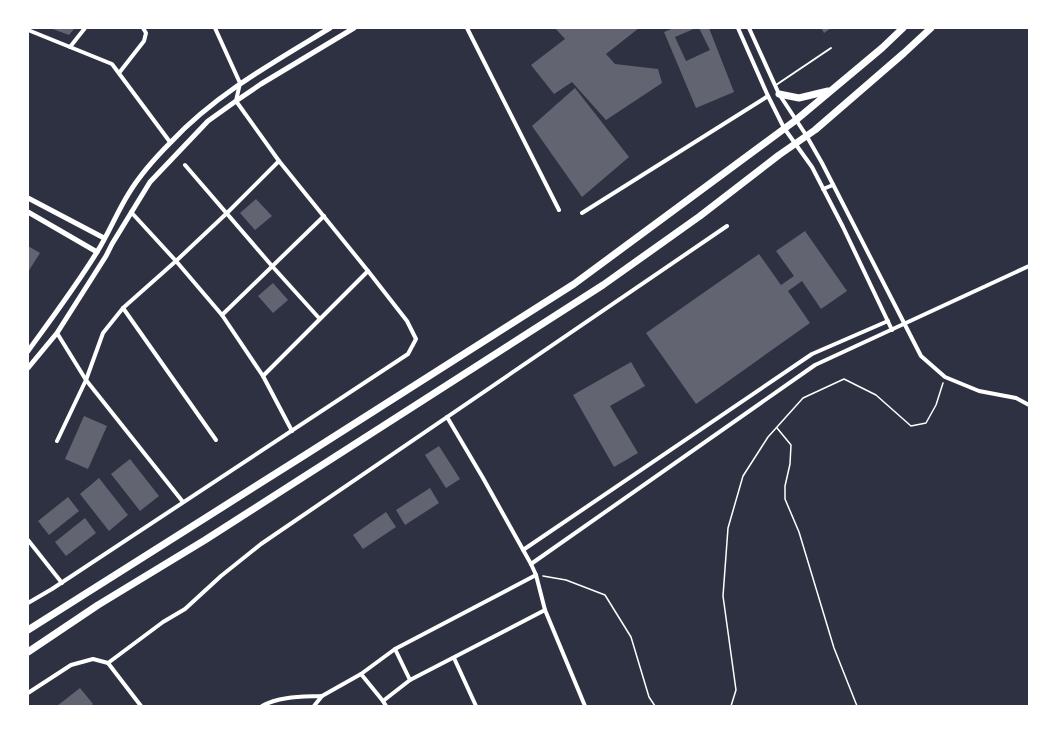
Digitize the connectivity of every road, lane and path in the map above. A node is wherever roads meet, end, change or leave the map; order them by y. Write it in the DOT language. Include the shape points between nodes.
graph roads {
  1 [pos="85,28"];
  2 [pos="143,28"];
  3 [pos="215,28"];
  4 [pos="330,28"];
  5 [pos="354,28"];
  6 [pos="467,28"];
  7 [pos="738,28"];
  8 [pos="749,28"];
  9 [pos="903,28"];
  10 [pos="931,28"];
  11 [pos="28,30"];
  12 [pos="70,47"];
  13 [pos="831,48"];
  14 [pos="119,73"];
  15 [pos="240,83"];
  16 [pos="775,86"];
  17 [pos="832,90"];
  18 [pos="779,94"];
  19 [pos="768,96"];
  20 [pos="236,101"];
  21 [pos="796,120"];
  22 [pos="784,128"];
  23 [pos="806,136"];
  24 [pos="170,142"];
  25 [pos="795,144"];
  26 [pos="279,161"];
  27 [pos="185,165"];
  28 [pos="833,185"];
  29 [pos="823,190"];
  30 [pos="28,198"];
  31 [pos="559,210"];
  32 [pos="28,212"];
  33 [pos="131,212"];
  34 [pos="227,213"];
  35 [pos="582,213"];
  36 [pos="324,216"];
  37 [pos="727,226"];
  38 [pos="104,238"];
  39 [pos="97,252"];
  40 [pos="176,261"];
  41 [pos="272,266"];
  42 [pos="1029,266"];
  43 [pos="368,271"];
  44 [pos="123,308"];
  45 [pos="222,315"];
  46 [pos="319,318"];
  47 [pos="888,321"];
  48 [pos="905,323"];
  49 [pos="892,330"];
  50 [pos="57,333"];
  51 [pos="28,351"];
  52 [pos="28,368"];
  53 [pos="263,376"];
  54 [pos="945,377"];
  55 [pos="86,380"];
  56 [pos="1029,405"];
  57 [pos="447,417"];
  58 [pos="777,428"];
  59 [pos="292,431"];
  60 [pos="216,440"];
  61 [pos="57,441"];
  62 [pos="183,502"];
  63 [pos="28,540"];
  64 [pos="523,550"];
  65 [pos="531,564"];
  66 [pos="536,575"];
  67 [pos="62,583"];
  68 [pos="28,603"];
  69 [pos="545,610"];
  70 [pos="28,630"];
  71 [pos="395,649"];
  72 [pos="28,652"];
  73 [pos="454,658"];
  74 [pos="108,663"];
  75 [pos="361,674"];
  76 [pos="410,680"];
  77 [pos="28,693"];
  78 [pos="322,696"];
  79 [pos="385,704"];
  80 [pos="141,706"];
  81 [pos="262,706"];
  82 [pos="314,706"];
  83 [pos="476,706"];
  84 [pos="585,706"];
  85 [pos="655,706"];
  86 [pos="731,706"];
  87 [pos="858,706"];
  1 -- 12 [label="street"];
  2 -- 14 [label="street" via="146,33 145,39"];
  3 -- 15 [label="street"];
  4 -- 15 [label="street"];
  5 -- 20 [label="street"];
  6 -- 31 [label="street"];
  7 -- 19 [label="street"];
  8 -- 16 [label="street"];
  9 -- 17 [label="highway"];
  10 -- 23 [label="highway"];
  11 -- 12 [label="street"];
  12 -- 14 [label="street" via="112,64"];
  13 -- 16 [label="lane"];
  14 -- 24 [label="street"];
  15 -- 20 [label="street"];
  15 -- 24 [label="street" via="188,124"];
  16 -- 18 [label="street"];
  17 -- 18 [label="highway" via="799,98"];
  17 -- 21 [label="highway"];
  18 -- 21 [label="street"];
  19 -- 22 [label="street"];
  19 -- 35 [label="street"];
  20 -- 26 [label="street"];
  20 -- 33 [label="street" via="208,122 168,162 150,182"];
  21 -- 22 [label="highway"];
  21 -- 23 [label="street"];
  22 -- 25 [label="street"];
  22 -- 70 [label="highway" via="574,284"];
  23 -- 25 [label="highway"];
  23 -- 28 [label="street"];
  24 -- 38 [label="street" via="129,192"];
  25 -- 29 [label="street" via="812,167"];
  25 -- 72 [label="highway" via="603,285"];
  26 -- 34 [label="street"];
  26 -- 36 [label="street"];
  27 -- 34 [label="street"];
  28 -- 29 [label="street"];
  28 -- 48 [label="street"];
  29 -- 47 [label="street"];
  30 -- 38 [label="street"];
  32 -- 39 [label="street"];
  33 -- 40 [label="street"];
  33 -- 50 [label="street"];
  34 -- 40 [label="street"];
  34 -- 41 [label="street"];
  36 -- 41 [label="street"];
  36 -- 43 [label="street"];
  37 -- 57 [label="street"];
  38 -- 39 [label="street"];
  39 -- 51 [label="street"];
  40 -- 44 [label="street"];
  40 -- 45 [label="street"];
  41 -- 45 [label="street"];
  41 -- 46 [label="street"];
  42 -- 48 [label="street"];
  43 -- 46 [label="street"];
  43 -- 59 [label="street" via="407,321 416,339 408,354"];
  44 -- 55 [label="street" via="103,333"];
  44 -- 60 [label="street"];
  45 -- 53 [label="street"];
  46 -- 53 [label="street"];
  47 -- 49 [label="street"];
  47 -- 64 [label="street" via="812,354"];
  48 -- 49 [label="street"];
  48 -- 54 [label="street" via="921,356"];
  49 -- 65 [label="street" via="815,365"];
  50 -- 52 [label="street"];
  50 -- 55 [label="street"];
  53 -- 59 [label="street"];
  54 -- 56 [label="street" via="979,391 1016,398"];
  54 -- 58 [label="path" via="936,405 926,423 911,426 876,395 844,379 803,398"];
  55 -- 61 [label="street"];
  55 -- 62 [label="street"];
  57 -- 64 [label="street"];
  57 -- 74 [label="street" via="261,544 185,609"];
  58 -- 86 [label="path" via="768,437 743,476 728,528 722,596 736,690"];
  58 -- 87 [label="path" via="791,445 785,499 801,540 834,648"];
  59 -- 62 [label="street"];
  62 -- 67 [label="street"];
  63 -- 67 [label="street"];
  64 -- 65 [label="street"];
  65 -- 66 [label="street"];
  66 -- 69 [label="street"];
  66 -- 71 [label="street"];
  66 -- 85 [label="path" via="566,580 605,595 631,637 649,697"];
  67 -- 68 [label="street"];
  69 -- 73 [label="street"];
  69 -- 84 [label="street"];
  71 -- 75 [label="street"];
  71 -- 76 [label="street"];
  73 -- 76 [label="street"];
  73 -- 83 [label="street"];
  74 -- 77 [label="street" via="93,658 71,665"];
  74 -- 80 [label="street"];
  75 -- 78 [label="street"];
  75 -- 79 [label="street"];
  76 -- 79 [label="street"];
  78 -- 81 [label="street" via="292,697"];
  78 -- 82 [label="street"];
}
